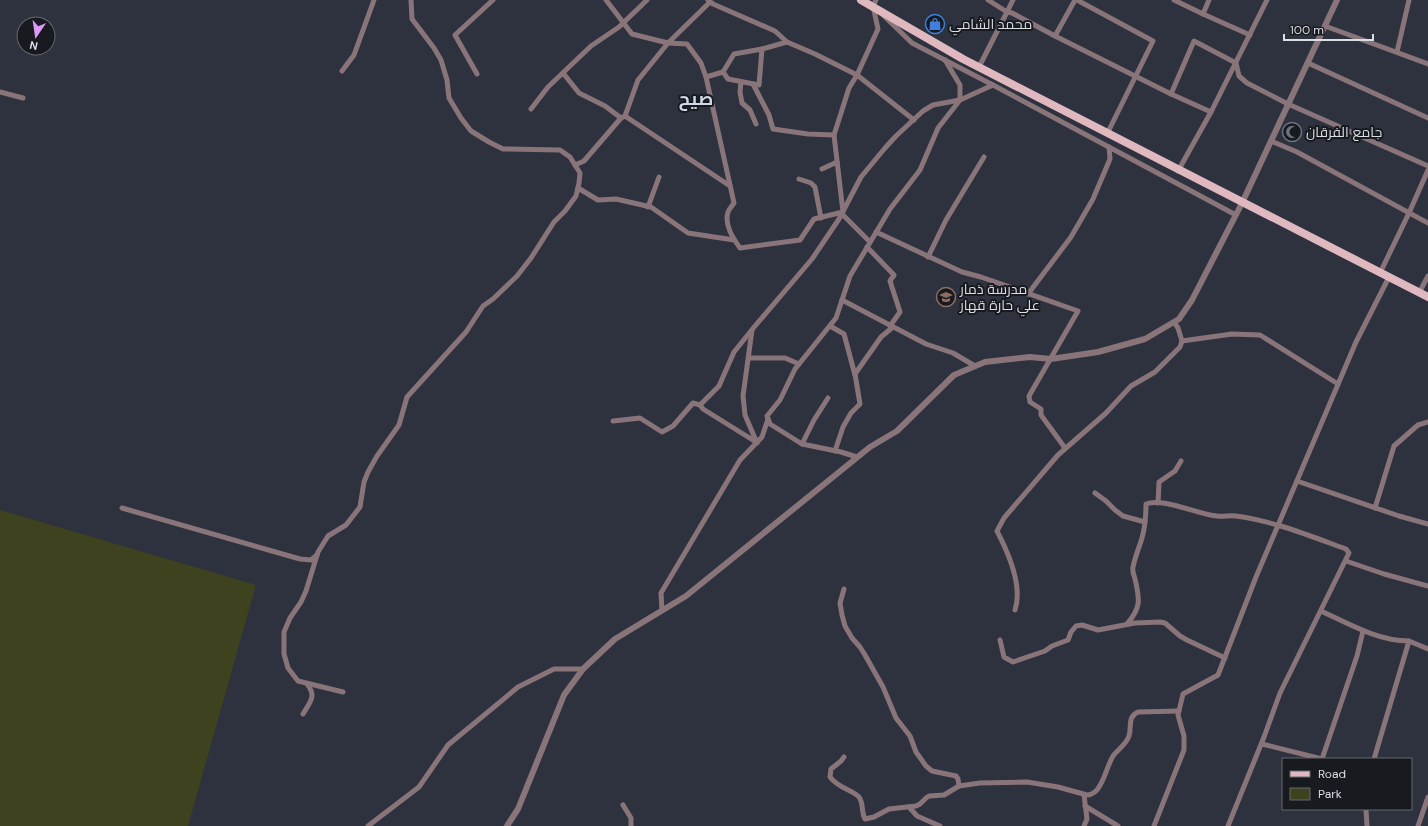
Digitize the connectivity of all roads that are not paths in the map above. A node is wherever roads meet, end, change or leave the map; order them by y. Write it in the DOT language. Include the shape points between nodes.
graph roads {
  1 [pos="374,0"];
  2 [pos="411,0"];
  3 [pos="493,0"];
  4 [pos="606,0"];
  5 [pos="647,0"];
  6 [pos="861,0"];
  7 [pos="988,0"];
  8 [pos="1013,0"];
  9 [pos="1076,0"];
  10 [pos="1174,0"];
  11 [pos="1209,0"];
  12 [pos="1267,0"];
  13 [pos="1337,0"];
  14 [pos="1409,0"];
  15 [pos="709,1"];
  16 [pos="875,3"];
  17 [pos="1007,12"];
  18 [pos="1203,14"];
  19 [pos="623,23"];
  20 [pos="1325,26"];
  21 [pos="1250,35"];
  22 [pos="1054,36"];
  23 [pos="668,42"];
  24 [pos="787,42"];
  25 [pos="762,49"];
  26 [pos="1397,52"];
  27 [pos="945,60"];
  28 [pos="1236,63"];
  29 [pos="1308,63"];
  30 [pos="1428,64"];
  31 [pos="979,67"];
  32 [pos="342,71"];
  33 [pos="723,72"];
  34 [pos="563,73"];
  35 [pos="477,74"];
  36 [pos="857,75"];
  37 [pos="1136,76"];
  38 [pos="706,77"];
  39 [pos="741,82"];
  40 [pos="753,84"];
  41 [pos="993,85"];
  42 [pos="0,92"];
  43 [pos="1172,94"];
  44 [pos="23,98"];
  45 [pos="960,100"];
  46 [pos="1288,104"];
  47 [pos="531,109"];
  48 [pos="1211,112"];
  49 [pos="623,117"];
  50 [pos="1428,118"];
  51 [pos="914,120"];
  52 [pos="756,124"];
  53 [pos="1107,134"];
  54 [pos="834,135"];
  55 [pos="1271,141"];
  56 [pos="1109,147"];
  57 [pos="984,157"];
  58 [pos="837,162"];
  59 [pos="575,165"];
  60 [pos="1428,166"];
  61 [pos="822,169"];
  62 [pos="1178,170"];
  63 [pos="1428,170"];
  64 [pos="659,177"];
  65 [pos="799,179"];
  66 [pos="730,186"];
  67 [pos="578,188"];
  68 [pos="1242,203"];
  69 [pos="648,207"];
  70 [pos="842,213"];
  71 [pos="1409,213"];
  72 [pos="1236,215"];
  73 [pos="821,218"];
  74 [pos="1428,223"];
  75 [pos="876,232"];
  76 [pos="734,240"];
  77 [pos="868,244"];
  78 [pos="928,257"];
  79 [pos="1380,273"];
  80 [pos="1428,276"];
  81 [pos="1389,277"];
  82 [pos="1419,293"];
  83 [pos="1028,294"];
  84 [pos="1428,297"];
  85 [pos="842,300"];
  86 [pos="1174,322"];
  87 [pos="830,326"];
  88 [pos="892,326"];
  89 [pos="752,329"];
  90 [pos="1182,341"];
  91 [pos="749,358"];
  92 [pos="1052,359"];
  93 [pos="799,364"];
  94 [pos="975,366"];
  95 [pos="855,375"];
  96 [pos="1338,384"];
  97 [pos="828,398"];
  98 [pos="700,405"];
  99 [pos="768,419"];
  100 [pos="612,421"];
  101 [pos="1428,422"];
  102 [pos="756,443"];
  103 [pos="802,444"];
  104 [pos="1065,448"];
  105 [pos="835,451"];
  106 [pos="857,457"];
  107 [pos="1181,461"];
  108 [pos="1297,481"];
  109 [pos="1095,493"];
  110 [pos="1158,503"];
  111 [pos="122,508"];
  112 [pos="1375,508"];
  113 [pos="1145,522"];
  114 [pos="1428,524"];
  115 [pos="1278,525"];
  116 [pos="318,555"];
  117 [pos="1346,561"];
  118 [pos="1428,586"];
  119 [pos="844,589"];
  120 [pos="1015,610"];
  121 [pos="662,611"];
  122 [pos="1321,611"];
  123 [pos="1127,624"];
  124 [pos="1363,631"];
  125 [pos="1000,640"];
  126 [pos="1409,641"];
  127 [pos="1428,650"];
  128 [pos="1225,658"];
  129 [pos="584,668"];
  130 [pos="307,684"];
  131 [pos="343,692"];
  132 [pos="1179,711"];
  133 [pos="303,714"];
  134 [pos="1262,744"];
  135 [pos="844,757"];
  136 [pos="1318,758"];
  137 [pos="1322,758"];
  138 [pos="1374,758"];
  139 [pos="959,786"];
  140 [pos="1084,795"];
  141 [pos="1428,797"];
  142 [pos="623,805"];
  143 [pos="1086,806"];
  144 [pos="909,807"];
  145 [pos="1366,810"];
  146 [pos="368,826"];
  147 [pos="507,826"];
  148 [pos="631,826"];
  149 [pos="940,826"];
  150 [pos="1084,826"];
  151 [pos="1118,826"];
  152 [pos="1154,826"];
  153 [pos="1228,826"];
  154 [pos="1367,826"];
  155 [pos="1418,826"];
  1 -- 32 [label="street" via="354,55"];
  2 -- 59 [label="street" via="412,19 441,60 450,98 471,131 503,149 560,150 570,157"];
  3 -- 35 [label="street" via="455,35"];
  4 -- 19 [label="street"];
  5 -- 19 [label="street"];
  6 -- 16 [label="main road"];
  7 -- 17 [label="street"];
  8 -- 17 [label="street"];
  9 -- 22 [label="street"];
  9 -- 37 [label="street" via="1152,41"];
  10 -- 18 [label="street"];
  11 -- 18 [label="street"];
  12 -- 21 [label="street"];
  13 -- 20 [label="street"];
  14 -- 26 [label="street"];
  15 -- 23 [label="street"];
  15 -- 24 [label="street" via="776,31"];
  16 -- 27 [label="street" via="912,43"];
  16 -- 31 [label="main road"];
  16 -- 36 [label="street" via="878,30"];
  17 -- 22 [label="street"];
  17 -- 31 [label="street"];
  18 -- 21 [label="street"];
  19 -- 23 [label="street" via="632,34"];
  19 -- 34 [label="street" via="591,46"];
  20 -- 26 [label="street"];
  20 -- 29 [label="street"];
  21 -- 28 [label="street"];
  22 -- 37 [label="street"];
  23 -- 38 [label="street" via="686,44 701,63"];
  23 -- 49 [label="street" via="638,80"];
  24 -- 25 [label="street"];
  24 -- 36 [label="street"];
  25 -- 33 [label="street" via="734,54"];
  25 -- 40 [label="street" via="759,85"];
  26 -- 30 [label="street"];
  27 -- 41 [label="street"];
  27 -- 45 [label="street" via="960,85"];
  28 -- 43 [label="street" via="1194,41"];
  28 -- 46 [label="street" via="1239,76 1247,83"];
  28 -- 48 [label="street"];
  29 -- 46 [label="street"];
  29 -- 50 [label="street"];
  31 -- 53 [label="main road"];
  33 -- 38 [label="street"];
  33 -- 39 [label="street" via="728,79"];
  34 -- 47 [label="street"];
  34 -- 49 [label="street" via="579,93"];
  36 -- 51 [label="street"];
  36 -- 54 [label="street" via="848,88"];
  37 -- 43 [label="street"];
  37 -- 53 [label="street"];
  38 -- 66 [label="street"];
  39 -- 40 [label="street"];
  39 -- 52 [label="street" via="742,103 750,110"];
  40 -- 54 [label="street" via="770,115 773,129"];
  41 -- 45 [label="street"];
  41 -- 56 [label="street"];
  42 -- 44 [label="street"];
  43 -- 48 [label="street"];
  45 -- 51 [label="street" via="933,105"];
  45 -- 75 [label="street" via="938,128 920,170"];
  46 -- 55 [label="street"];
  46 -- 60 [label="street"];
  48 -- 62 [label="street"];
  49 -- 59 [label="street" via="584,161"];
  49 -- 66 [label="street"];
  51 -- 70 [label="street" via="896,136 861,177"];
  53 -- 62 [label="main road"];
  54 -- 58 [label="street"];
  55 -- 68 [label="street"];
  55 -- 71 [label="street" via="1298,152"];
  56 -- 72 [label="street"];
  56 -- 83 [label="street" via="1110,159 1093,199 1071,237"];
  57 -- 78 [label="street" via="946,220"];
  58 -- 61 [label="street"];
  58 -- 70 [label="street"];
  59 -- 67 [label="street" via="580,173"];
  62 -- 68 [label="main road"];
  63 -- 71 [label="street"];
  64 -- 69 [label="street"];
  65 -- 73 [label="street" via="815,187"];
  66 -- 76 [label="street" via="734,203 728,212 728,226"];
  67 -- 69 [label="street" via="598,200 616,199"];
  67 -- 116 [label="street" via="576,196 554,222 517,276 483,306 466,332 407,397 399,425 368,472 360,507 346,525 328,536"];
  68 -- 72 [label="street"];
  68 -- 79 [label="main road"];
  69 -- 76 [label="street" via="688,233"];
  70 -- 73 [label="street"];
  70 -- 77 [label="street"];
  70 -- 89 [label="street" via="812,259"];
  71 -- 74 [label="street"];
  71 -- 79 [label="street"];
  72 -- 86 [label="street" via="1192,300"];
  73 -- 76 [label="street" via="814,219 800,240 740,248"];
  75 -- 77 [label="street"];
  75 -- 78 [label="street"];
  77 -- 85 [label="street" via="850,276"];
  77 -- 88 [label="street" via="894,275 890,281 900,312"];
  78 -- 83 [label="street" via="962,272"];
  79 -- 81 [label="main road"];
  80 -- 82 [label="street"];
  81 -- 82 [label="main road"];
  81 -- 96 [label="street"];
  82 -- 84 [label="main road"];
  83 -- 92 [label="street" via="1078,311"];
  85 -- 87 [label="street" via="836,318"];
  85 -- 88 [label="street"];
  86 -- 90 [label="street"];
  86 -- 92 [label="street" via="1145,339 1098,352"];
  87 -- 93 [label="street"];
  87 -- 95 [label="street" via="844,334"];
  88 -- 94 [label="street" via="926,344 953,353"];
  88 -- 95 [label="street" via="881,337"];
  89 -- 91 [label="street"];
  89 -- 98 [label="street" via="734,352 719,386"];
  90 -- 96 [label="street" via="1232,334 1260,335"];
  90 -- 104 [label="street" via="1180,347 1155,372 1131,386 1106,413"];
  91 -- 93 [label="street" via="785,358"];
  91 -- 102 [label="street" via="743,396 745,415"];
  92 -- 94 [label="street" via="1030,357 985,362"];
  92 -- 104 [label="street" via="1029,396 1030,402 1041,409 1041,415"];
  93 -- 99 [label="street" via="780,400 767,416"];
  94 -- 106 [label="street" via="954,375 896,431"];
  95 -- 105 [label="street" via="860,404 851,412"];
  96 -- 108 [label="street"];
  97 -- 103 [label="street"];
  98 -- 100 [label="street" via="693,403 673,426 662,432 640,418"];
  98 -- 102 [label="street"];
  99 -- 102 [label="street" via="762,437"];
  99 -- 103 [label="street" via="770,424"];
  101 -- 112 [label="street" via="1418,425 1394,446"];
  102 -- 121 [label="street" via="740,460 661,593"];
  103 -- 105 [label="street"];
  104 -- 120 [label="street" via="1004,518 997,531 1006,547 1018,590"];
  105 -- 106 [label="street"];
  106 -- 121 [label="street" via="686,596"];
  107 -- 110 [label="street" via="1175,471 1159,482"];
  108 -- 112 [label="street"];
  108 -- 115 [label="street"];
  109 -- 113 [label="street" via="1123,516"];
  110 -- 113 [label="street" via="1146,504"];
  110 -- 115 [label="street" via="1217,516 1234,516"];
  111 -- 116 [label="street" via="300,559 311,560"];
  112 -- 114 [label="street"];
  113 -- 123 [label="street" via="1132,569 1140,599 1136,613"];
  115 -- 117 [label="street" via="1346,549 1349,553"];
  115 -- 128 [label="street"];
  116 -- 130 [label="street" via="301,602 284,632 284,654 288,668 298,681"];
  117 -- 118 [label="street"];
  117 -- 122 [label="street"];
  119 -- 139 [label="street" via="840,603 845,626 883,687 896,718 910,736 916,752 926,766 932,771 956,776"];
  121 -- 129 [label="street" via="614,639"];
  122 -- 124 [label="street"];
  122 -- 134 [label="street" via="1280,693"];
  123 -- 125 [label="street" via="1098,630 1085,625 1076,626 1068,640 1052,646 1045,652 1013,662 1004,657"];
  123 -- 128 [label="street" via="1152,621 1165,623 1180,636"];
  124 -- 126 [label="street" via="1398,641"];
  124 -- 137 [label="street"];
  126 -- 127 [label="street"];
  126 -- 138 [label="street"];
  128 -- 132 [label="street" via="1218,675 1183,694"];
  129 -- 146 [label="street" via="554,669 518,687 448,745 419,787"];
  129 -- 147 [label="street" via="564,694 518,809"];
  130 -- 131 [label="street"];
  130 -- 133 [label="street" via="313,697"];
  132 -- 140 [label="street" via="1136,713 1131,719 1129,736 1116,751 1098,789 1090,795"];
  132 -- 152 [label="street" via="1184,750"];
  134 -- 136 [label="street"];
  134 -- 153 [label="street"];
  135 -- 144 [label="street" via="829,771 830,777 839,786 859,798 865,819 890,809"];
  139 -- 140 [label="street" via="980,782 1027,782 1058,787"];
  139 -- 144 [label="street" via="944,795 929,796 920,804"];
  140 -- 143 [label="street"];
  141 -- 155 [label="street"];
  142 -- 148 [label="street" via="631,818"];
  143 -- 150 [label="street" via="1087,819"];
  143 -- 151 [label="street"];
  144 -- 149 [label="street" via="917,816"];
  145 -- 154 [label="street"];
}
